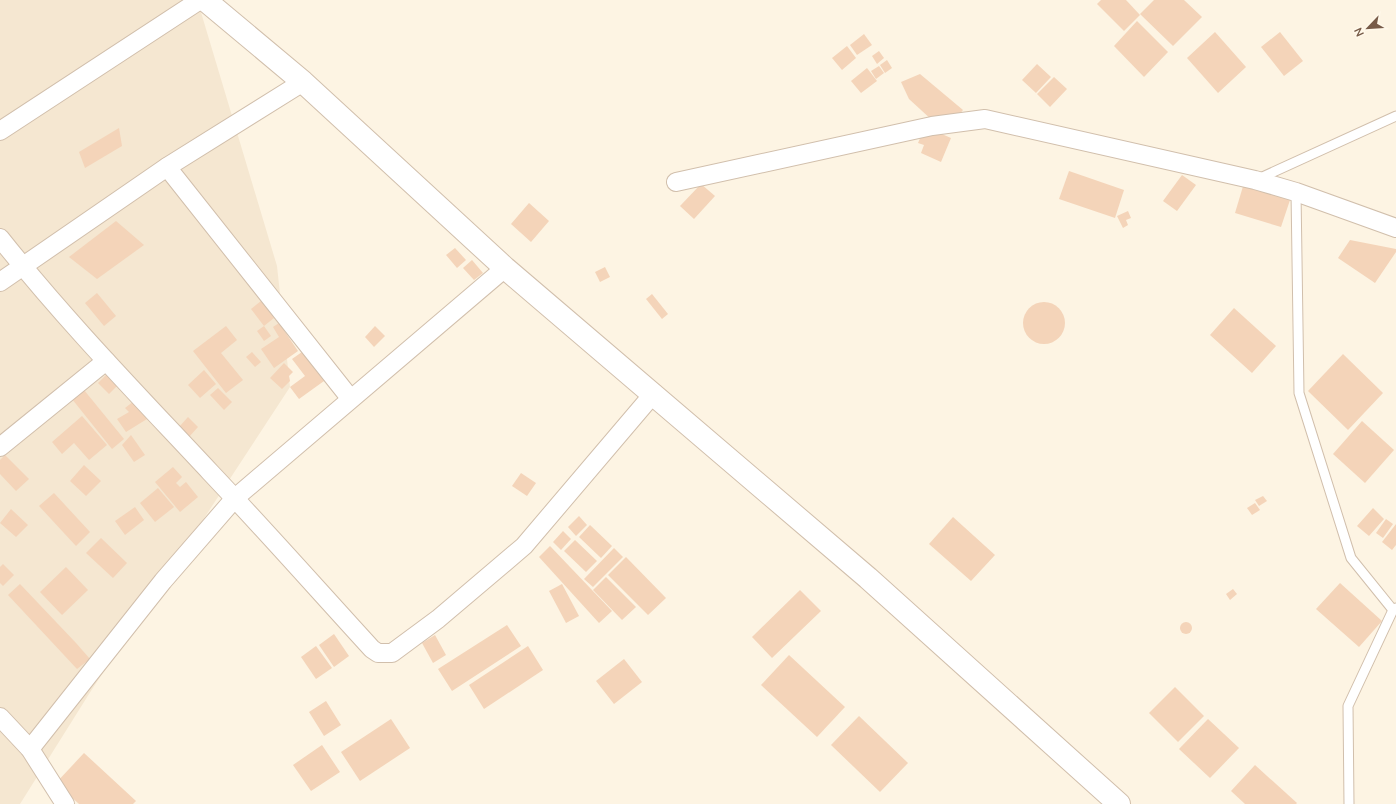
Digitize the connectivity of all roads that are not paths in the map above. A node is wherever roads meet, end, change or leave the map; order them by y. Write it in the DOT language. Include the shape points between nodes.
graph roads {
  1 [pos="200,0"];
  2 [pos="206,0"];
  3 [pos="303,82"];
  4 [pos="1396,116"];
  5 [pos="0,131"];
  6 [pos="167,167"];
  7 [pos="1255,180"];
  8 [pos="676,182"];
  9 [pos="1296,192"];
  10 [pos="1396,228"];
  11 [pos="0,238"];
  12 [pos="23,266"];
  13 [pos="505,268"];
  14 [pos="0,282"];
  15 [pos="106,361"];
  16 [pos="654,394"];
  17 [pos="350,398"];
  18 [pos="0,447"];
  19 [pos="235,498"];
  20 [pos="1395,609"];
  21 [pos="0,717"];
  22 [pos="30,749"];
  23 [pos="65,804"];
  24 [pos="1119,804"];
  25 [pos="1349,804"];
  1 -- 5 [label="street"];
  2 -- 3 [label="street"];
  3 -- 6 [label="street"];
  3 -- 13 [label="street"];
  4 -- 7 [label="lane"];
  6 -- 12 [label="street"];
  6 -- 17 [label="street"];
  7 -- 8 [label="street" via="985,119 932,126"];
  7 -- 9 [label="street"];
  9 -- 10 [label="street"];
  9 -- 20 [label="lane" via="1299,393 1351,558"];
  11 -- 12 [label="street"];
  12 -- 14 [label="street"];
  12 -- 15 [label="street"];
  13 -- 16 [label="street"];
  13 -- 17 [label="street"];
  15 -- 18 [label="street"];
  15 -- 19 [label="street"];
  16 -- 19 [label="street" via="524,546 438,619 392,653 378,653 372,649"];
  16 -- 24 [label="street" via="874,584"];
  17 -- 19 [label="street"];
  19 -- 22 [label="street" via="163,581"];
  20 -- 25 [label="lane" via="1348,706"];
  21 -- 22 [label="street"];
  22 -- 23 [label="street"];
}
